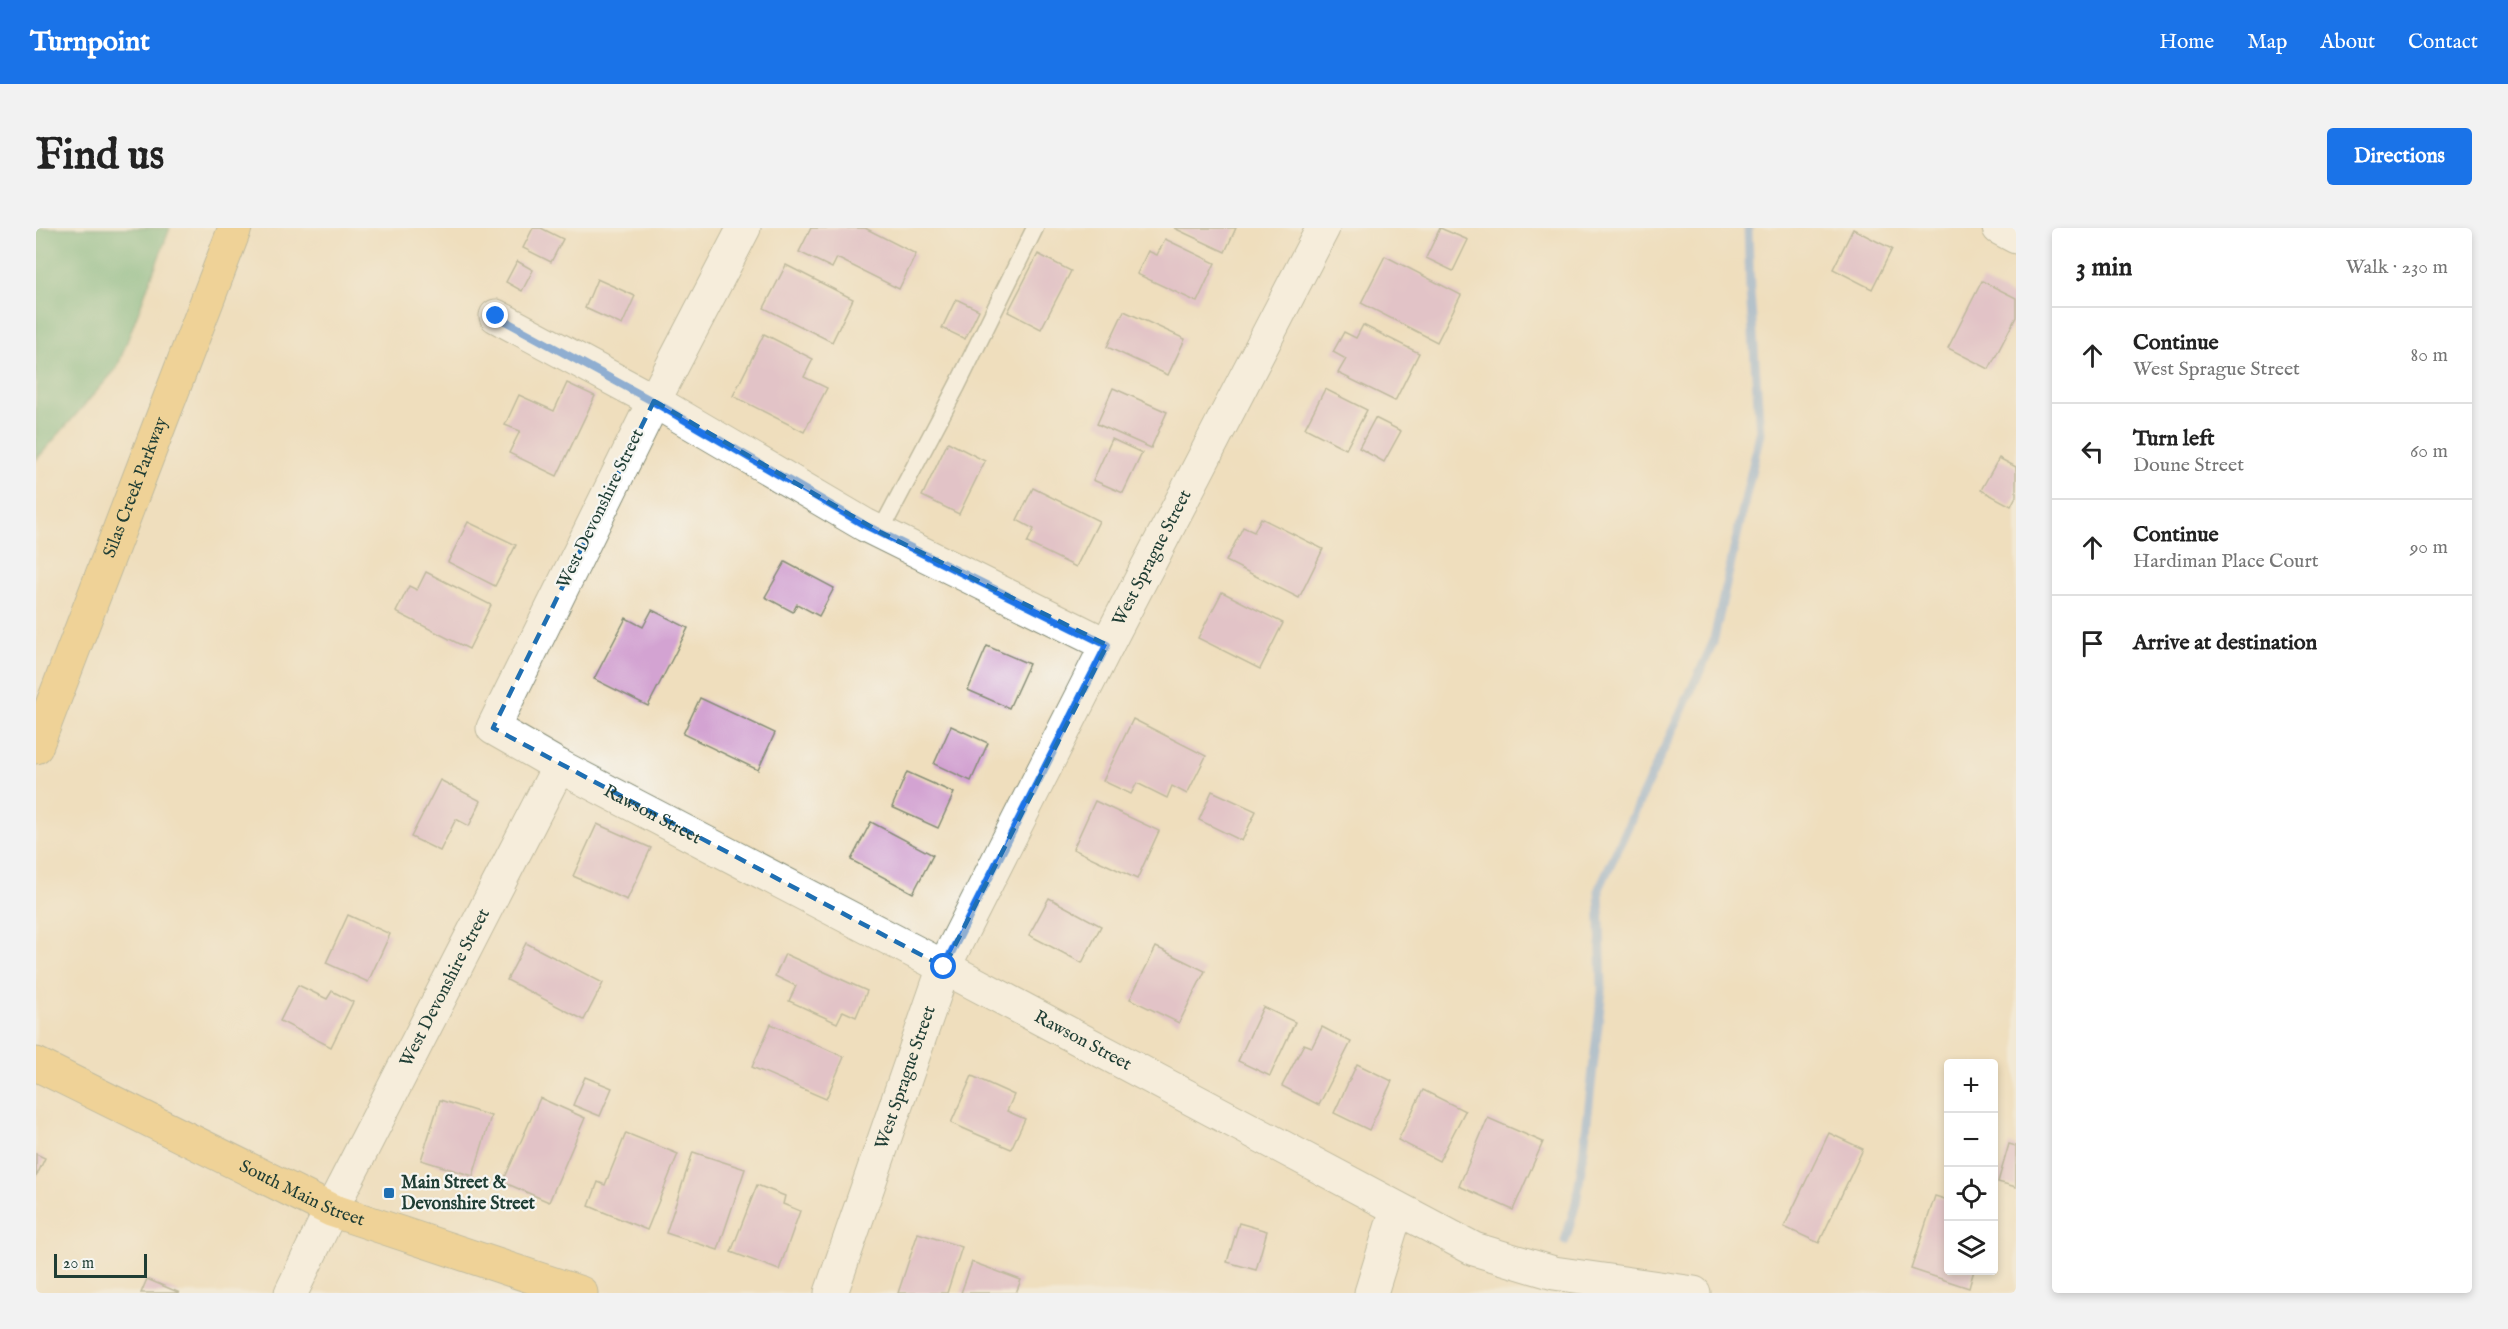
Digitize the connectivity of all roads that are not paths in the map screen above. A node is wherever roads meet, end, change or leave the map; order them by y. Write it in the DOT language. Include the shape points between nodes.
graph roads {
  1 [pos="235,228"];
  2 [pos="744,228"];
  3 [pos="1035,228"];
  4 [pos="1323,228"];
  5 [pos="1999,228"];
  6 [pos="2016,237"];
  7 [pos="496,316"];
  8 [pos="654,402"];
  9 [pos="873,529"];
  10 [pos="1107,645"];
  11 [pos="493,728"];
  12 [pos="36,747"];
  13 [pos="559,766"];
  14 [pos="944,967"];
  15 [pos="36,1064"];
  16 [pos="1397,1209"];
  17 [pos="331,1210"];
  18 [pos="291,1293"];
  19 [pos="581,1293"];
  20 [pos="831,1293"];
  21 [pos="1371,1293"];
  22 [pos="1694,1293"];
  1 -- 12 [label="main road, Silas Creek Parkway"];
  2 -- 8 [label="street, West Devonshire Street"];
  3 -- 9 [label="lane" via="957,386"];
  4 -- 10 [label="street, West Sprague Street"];
  5 -- 6 [label="street"];
  7 -- 8 [label="street"];
  8 -- 9 [label="street"];
  8 -- 11 [label="street, West Devonshire Street"];
  9 -- 10 [label="street"];
  10 -- 14 [label="street, West Sprague Street"];
  11 -- 13 [label="street, Rawson Street"];
  13 -- 14 [label="street, Rawson Street"];
  13 -- 17 [label="street, West Devonshire Street"];
  14 -- 16 [label="street, Rawson Street"];
  14 -- 20 [label="street, West Sprague Street"];
  15 -- 17 [label="main road, South Main Street"];
  16 -- 21 [label="street"];
  16 -- 22 [label="street, Rawson Street" via="1474,1249 1554,1273"];
  17 -- 18 [label="street, West Devonshire Street"];
  17 -- 19 [label="main road, South Main Street"];
}
